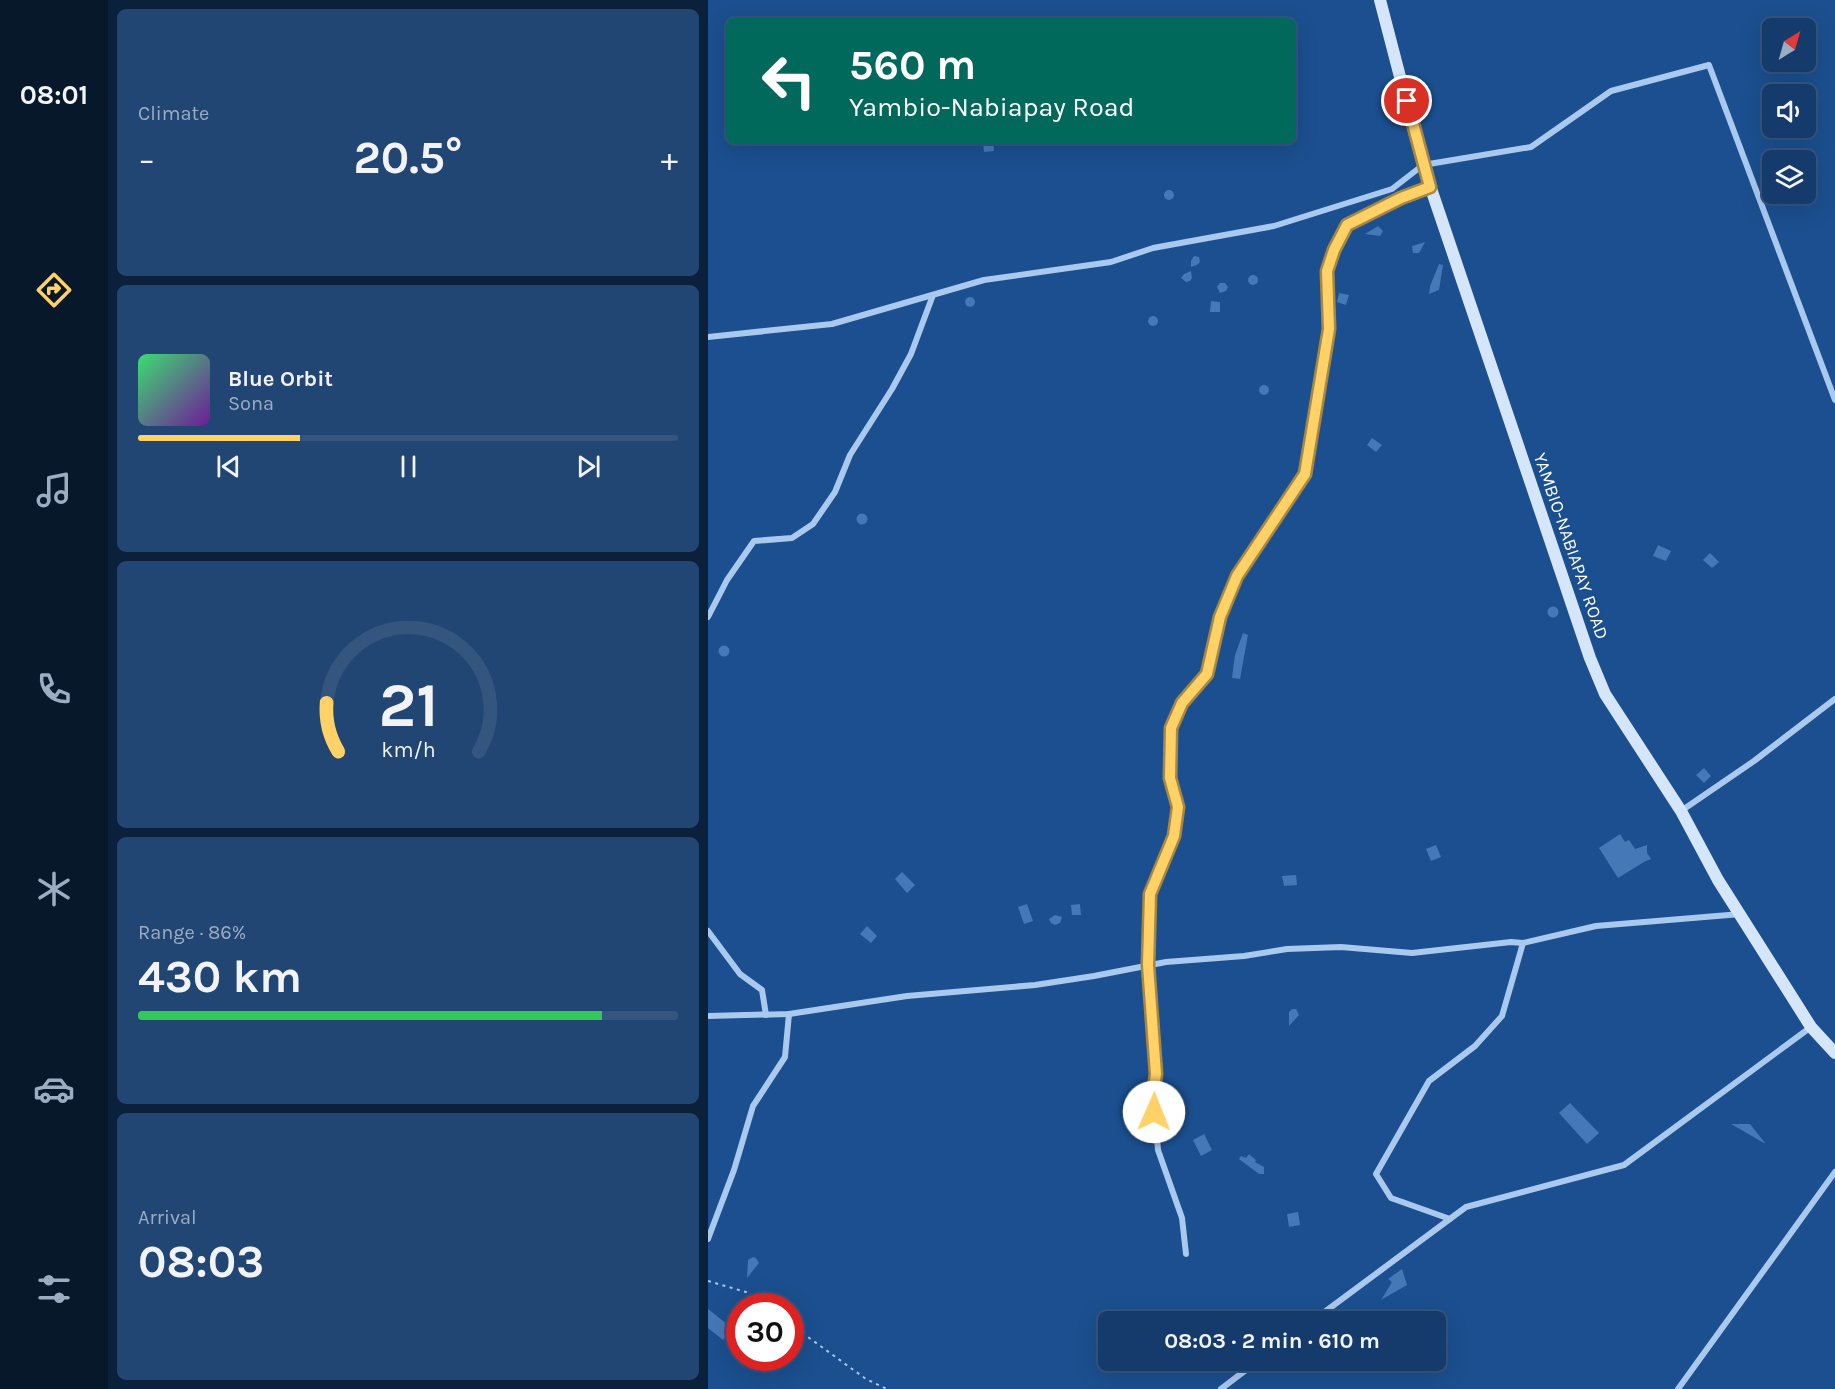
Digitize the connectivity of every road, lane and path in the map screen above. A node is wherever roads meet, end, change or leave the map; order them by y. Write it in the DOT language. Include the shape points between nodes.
graph roads {
  1 [pos="1380,0"];
  2 [pos="1423,165"];
  3 [pos="1430,187"];
  4 [pos="933,295"];
  5 [pos="708,337"];
  6 [pos="1835,400"];
  7 [pos="708,617"];
  8 [pos="1835,699"];
  9 [pos="1681,811"];
  10 [pos="1741,914"];
  11 [pos="708,931"];
  12 [pos="1523,943"];
  13 [pos="1148,965"];
  14 [pos="789,1014"];
  15 [pos="766,1015"];
  16 [pos="708,1016"];
  17 [pos="1811,1027"];
  18 [pos="1835,1053"];
  19 [pos="1835,1172"];
  20 [pos="1450,1219"];
  21 [pos="708,1239"];
  22 [pos="1186,1254"];
  23 [pos="708,1281"];
  24 [pos="747,1293"];
  25 [pos="1326,1311"];
  26 [pos="804,1334"];
  27 [pos="1245,1371"];
  28 [pos="887,1389"];
  29 [pos="1221,1389"];
  30 [pos="1678,1389"];
  1 -- 2 [label="main road, YAMBIO-NABIAPAY ROAD"];
  2 -- 3 [label="main road, YAMBIO-NABIAPAY ROAD"];
  2 -- 4 [label="street" via="1392,189 1274,226 1153,248 1111,262 984,280"];
  2 -- 6 [label="street" via="1531,147 1611,91 1708,65"];
  3 -- 9 [label="main road, YAMBIO-NABIAPAY ROAD" via="1590,658 1605,694"];
  3 -- 13 [label="street" via="1347,225 1334,250 1327,271 1329,329 1305,474 1237,576 1220,617 1207,674 1182,703 1171,728 1170,778 1178,807 1174,836 1150,894"];
  4 -- 5 [label="street" via="832,324"];
  4 -- 7 [label="street" via="911,354 850,455 835,492 813,524 792,538 754,541 727,579"];
  8 -- 9 [label="street"];
  9 -- 10 [label="main road, YAMBIO-NABIAPAY ROAD"];
  10 -- 12 [label="street" via="1596,926"];
  10 -- 17 [label="main road, YAMBIO-NABIAPAY ROAD"];
  11 -- 15 [label="street" via="740,974 762,990"];
  12 -- 13 [label="street" via="1412,953 1341,947 1287,949"];
  12 -- 20 [label="street" via="1502,1016 1475,1046 1429,1081 1377,1174 1391,1198"];
  13 -- 14 [label="street" via="1035,985 907,996"];
  13 -- 22 [label="street" via="1158,1150 1182,1218"];
  14 -- 15 [label="street"];
  14 -- 21 [label="street" via="784,1057 753,1106"];
  15 -- 16 [label="street"];
  17 -- 18 [label="main road, YAMBIO-NABIAPAY ROAD"];
  17 -- 20 [label="street" via="1624,1165 1466,1207"];
  19 -- 30 [label="street"];
  20 -- 25 [label="street"];
  23 -- 24 [label="path"];
  26 -- 28 [label="path" via="866,1379"];
  27 -- 29 [label="street"];
}
